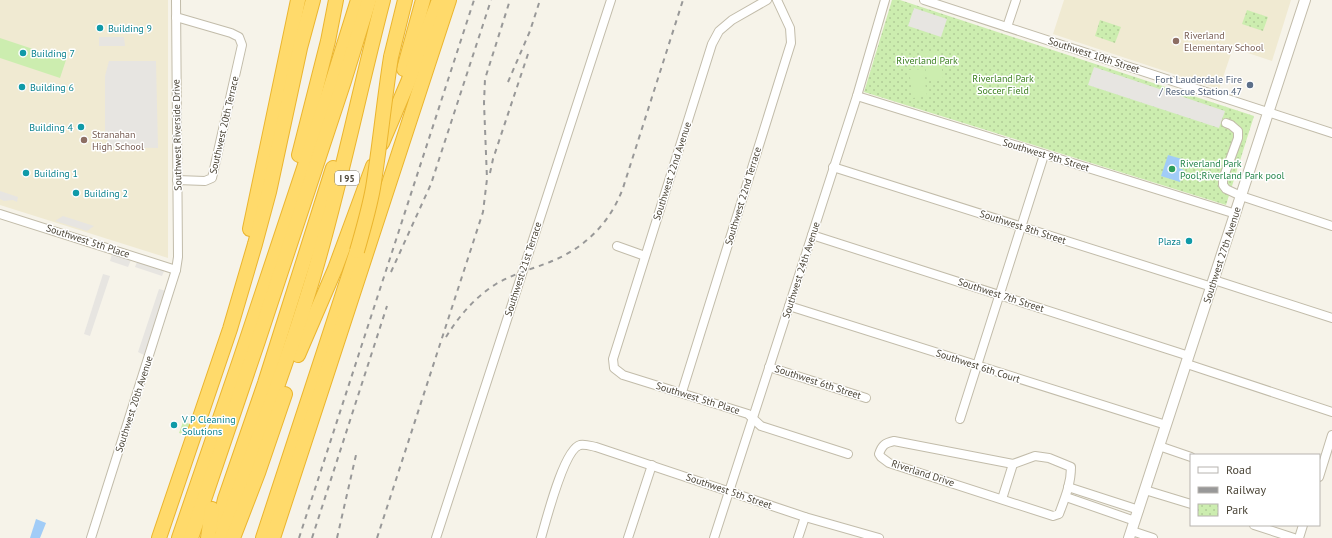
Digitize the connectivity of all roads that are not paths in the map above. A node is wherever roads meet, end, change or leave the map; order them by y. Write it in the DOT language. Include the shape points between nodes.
graph roads {
  1 [pos="176,0"];
  2 [pos="298,0"];
  3 [pos="313,0"];
  4 [pos="336,0"];
  5 [pos="358,0"];
  6 [pos="369,0"];
  7 [pos="383,0"];
  8 [pos="390,0"];
  9 [pos="405,0"];
  10 [pos="423,0"];
  11 [pos="439,0"];
  12 [pos="449,0"];
  13 [pos="611,0"];
  14 [pos="767,0"];
  15 [pos="777,0"];
  16 [pos="885,0"];
  17 [pos="924,0"];
  18 [pos="1016,0"];
  19 [pos="1305,0"];
  20 [pos="176,17"];
  21 [pos="378,18"];
  22 [pos="1007,27"];
  23 [pos="344,81"];
  24 [pos="857,96"];
  25 [pos="1269,112"];
  26 [pos="1226,123"];
  27 [pos="387,129"];
  28 [pos="1332,133"];
  29 [pos="1044,155"];
  30 [pos="833,167"];
  31 [pos="177,180"];
  32 [pos="1241,196"];
  33 [pos="0,214"];
  34 [pos="1236,214"];
  35 [pos="1332,226"];
  36 [pos="1022,227"];
  37 [pos="812,235"];
  38 [pos="280,237"];
  39 [pos="617,246"];
  40 [pos="645,256"];
  41 [pos="176,270"];
  42 [pos="1213,283"];
  43 [pos="1000,295"];
  44 [pos="790,306"];
  45 [pos="1332,318"];
  46 [pos="298,355"];
  47 [pos="1188,360"];
  48 [pos="218,362"];
  49 [pos="978,366"];
  50 [pos="769,367"];
  51 [pos="614,368"];
  52 [pos="682,392"];
  53 [pos="866,398"];
  54 [pos="1332,412"];
  55 [pos="753,418"];
  56 [pos="960,419"];
  57 [pos="1166,425"];
  58 [pos="1332,435"];
  59 [pos="1160,446"];
  60 [pos="848,454"];
  61 [pos="1190,457"];
  62 [pos="1014,464"];
  63 [pos="652,465"];
  64 [pos="231,466"];
  65 [pos="1320,474"];
  66 [pos="1068,487"];
  67 [pos="1145,490"];
  68 [pos="729,491"];
  69 [pos="1066,497"];
  70 [pos="1002,499"];
  71 [pos="1190,504"];
  72 [pos="1139,510"];
  73 [pos="805,516"];
  74 [pos="1135,521"];
  75 [pos="1257,526"];
  76 [pos="1303,526"];
  77 [pos="1131,534"];
  78 [pos="91,538"];
  79 [pos="159,538"];
  80 [pos="179,538"];
  81 [pos="191,538"];
  82 [pos="208,538"];
  83 [pos="218,538"];
  84 [pos="221,538"];
  85 [pos="233,538"];
  86 [pos="263,538"];
  87 [pos="273,538"];
  88 [pos="436,538"];
  89 [pos="541,538"];
  90 [pos="628,538"];
  91 [pos="714,538"];
  92 [pos="798,538"];
  93 [pos="879,538"];
  94 [pos="1153,538"];
  95 [pos="1294,538"];
  96 [pos="1299,538"];
  1 -- 20 [label="street, Southwest Riverside Drive"];
  2 -- 48 [label="highway" via="246,250"];
  3 -- 48 [label="highway" via="260,226"];
  4 -- 38 [label="highway"];
  5 -- 38 [label="highway"];
  6 -- 23 [label="highway"];
  7 -- 21 [label="highway"];
  8 -- 46 [label="highway, I 95" via="333,234"];
  9 -- 86 [label="highway, bridge" via="391,58 373,189 366,220"];
  10 -- 27 [label="highway"];
  11 -- 27 [label="highway"];
  12 -- 87 [label="highway"];
  13 -- 88 [label="street, Southwest 21st Terrace"];
  14 -- 40 [label="street, Southwest 22nd Avenue" via="732,20 719,31 712,44"];
  15 -- 52 [label="street, Southwest 22nd Terrace" via="790,28 790,43"];
  16 -- 24 [label="street, Southwest 24th Avenue"];
  17 -- 22 [label="street, Southwest 10th Street"];
  18 -- 22 [label="street"];
  19 -- 25 [label="street, Southwest 27th Avenue"];
  20 -- 31 [label="street, Southwest Riverside Drive"];
  20 -- 31 [label="street, Southwest 20th Terrace" via="231,32 240,37 242,45 212,178 205,182"];
  21 -- 64 [label="highway" via="368,43 323,200 264,383"];
  21 -- 84 [label="highway" via="336,195 305,305"];
  22 -- 25 [label="street, Southwest 10th Street"];
  23 -- 64 [label="highway" via="297,254"];
  23 -- 81 [label="highway"];
  24 -- 29 [label="street, Southwest 9th Street"];
  24 -- 30 [label="street, Southwest 24th Avenue"];
  25 -- 28 [label="street, Southwest 10th Street"];
  25 -- 32 [label="street, Southwest 27th Avenue"];
  26 -- 32 [label="street" via="1238,131 1238,138 1223,185"];
  27 -- 46 [label="highway" via="335,269"];
  29 -- 34 [label="street, Southwest 9th Street"];
  29 -- 36 [label="street"];
  30 -- 36 [label="street, Southwest 8th Street"];
  30 -- 37 [label="street, Southwest 24th Avenue"];
  31 -- 41 [label="street, Southwest Riverside Drive"];
  32 -- 34 [label="street, Southwest 27th Avenue"];
  32 -- 35 [label="street"];
  33 -- 41 [label="street, Southwest 5th Place"];
  34 -- 42 [label="street, Southwest 27th Avenue"];
  36 -- 42 [label="street, Southwest 8th Street"];
  36 -- 43 [label="street"];
  37 -- 43 [label="street, Southwest 7th Street"];
  37 -- 44 [label="street, Southwest 24th Avenue"];
  38 -- 80 [label="highway"];
  39 -- 40 [label="street"];
  40 -- 51 [label="street, Southwest 22nd Avenue" via="613,359"];
  41 -- 78 [label="street, Southwest 20th Avenue"];
  42 -- 45 [label="street, Southwest 8th Street"];
  42 -- 47 [label="street, Southwest 27th Avenue"];
  43 -- 47 [label="street, Southwest 7th Street"];
  43 -- 49 [label="street"];
  44 -- 49 [label="street, Southwest 6th Court"];
  44 -- 50 [label="street, Southwest 24th Avenue"];
  46 -- 85 [label="highway, I 95"];
  47 -- 54 [label="street, Southwest 7th Street"];
  47 -- 57 [label="street, Southwest 27th Avenue"];
  48 -- 79 [label="highway"];
  49 -- 56 [label="street"];
  49 -- 57 [label="street, Southwest 6th Court"];
  50 -- 53 [label="street, Southwest 6th Street"];
  50 -- 55 [label="street, Southwest 24th Avenue"];
  51 -- 52 [label="street, Southwest 5th Place" via="623,375"];
  52 -- 55 [label="street, Southwest 5th Place" via="748,414"];
  55 -- 60 [label="street, Southwest 5th Place" via="761,426"];
  55 -- 68 [label="street, Southwest 24th Avenue"];
  57 -- 59 [label="street, Southwest 27th Avenue"];
  58 -- 65 [label="street"];
  59 -- 61 [label="street"];
  59 -- 67 [label="street, Southwest 27th Avenue"];
  62 -- 66 [label="street" via="1034,456 1049,458 1071,467"];
  62 -- 70 [label="street"];
  62 -- 70 [label="street, Riverland Drive" via="894,441 883,444 880,450 881,457 889,463"];
  63 -- 68 [label="street, Southwest 5th Street"];
  63 -- 89 [label="street, Southwest 5th Street" via="596,446 580,445 571,451 564,466"];
  63 -- 90 [label="street"];
  64 -- 82 [label="highway" via="213,506"];
  64 -- 83 [label="highway"];
  66 -- 69 [label="street"];
  66 -- 72 [label="street"];
  67 -- 71 [label="street"];
  67 -- 72 [label="street, Southwest 27th Avenue"];
  68 -- 73 [label="street, Southwest 5th Street"];
  68 -- 91 [label="street, Southwest 24th Avenue"];
  69 -- 70 [label="street" via="1059,514 1053,516"];
  69 -- 74 [label="street"];
  72 -- 74 [label="street, Southwest 27th Avenue"];
  73 -- 92 [label="street"];
  73 -- 93 [label="street, Southwest 5th Street"];
  74 -- 77 [label="street, Southwest 27th Avenue"];
  75 -- 95 [label="street"];
  76 -- 96 [label="street"];
  77 -- 94 [label="street"];
}
